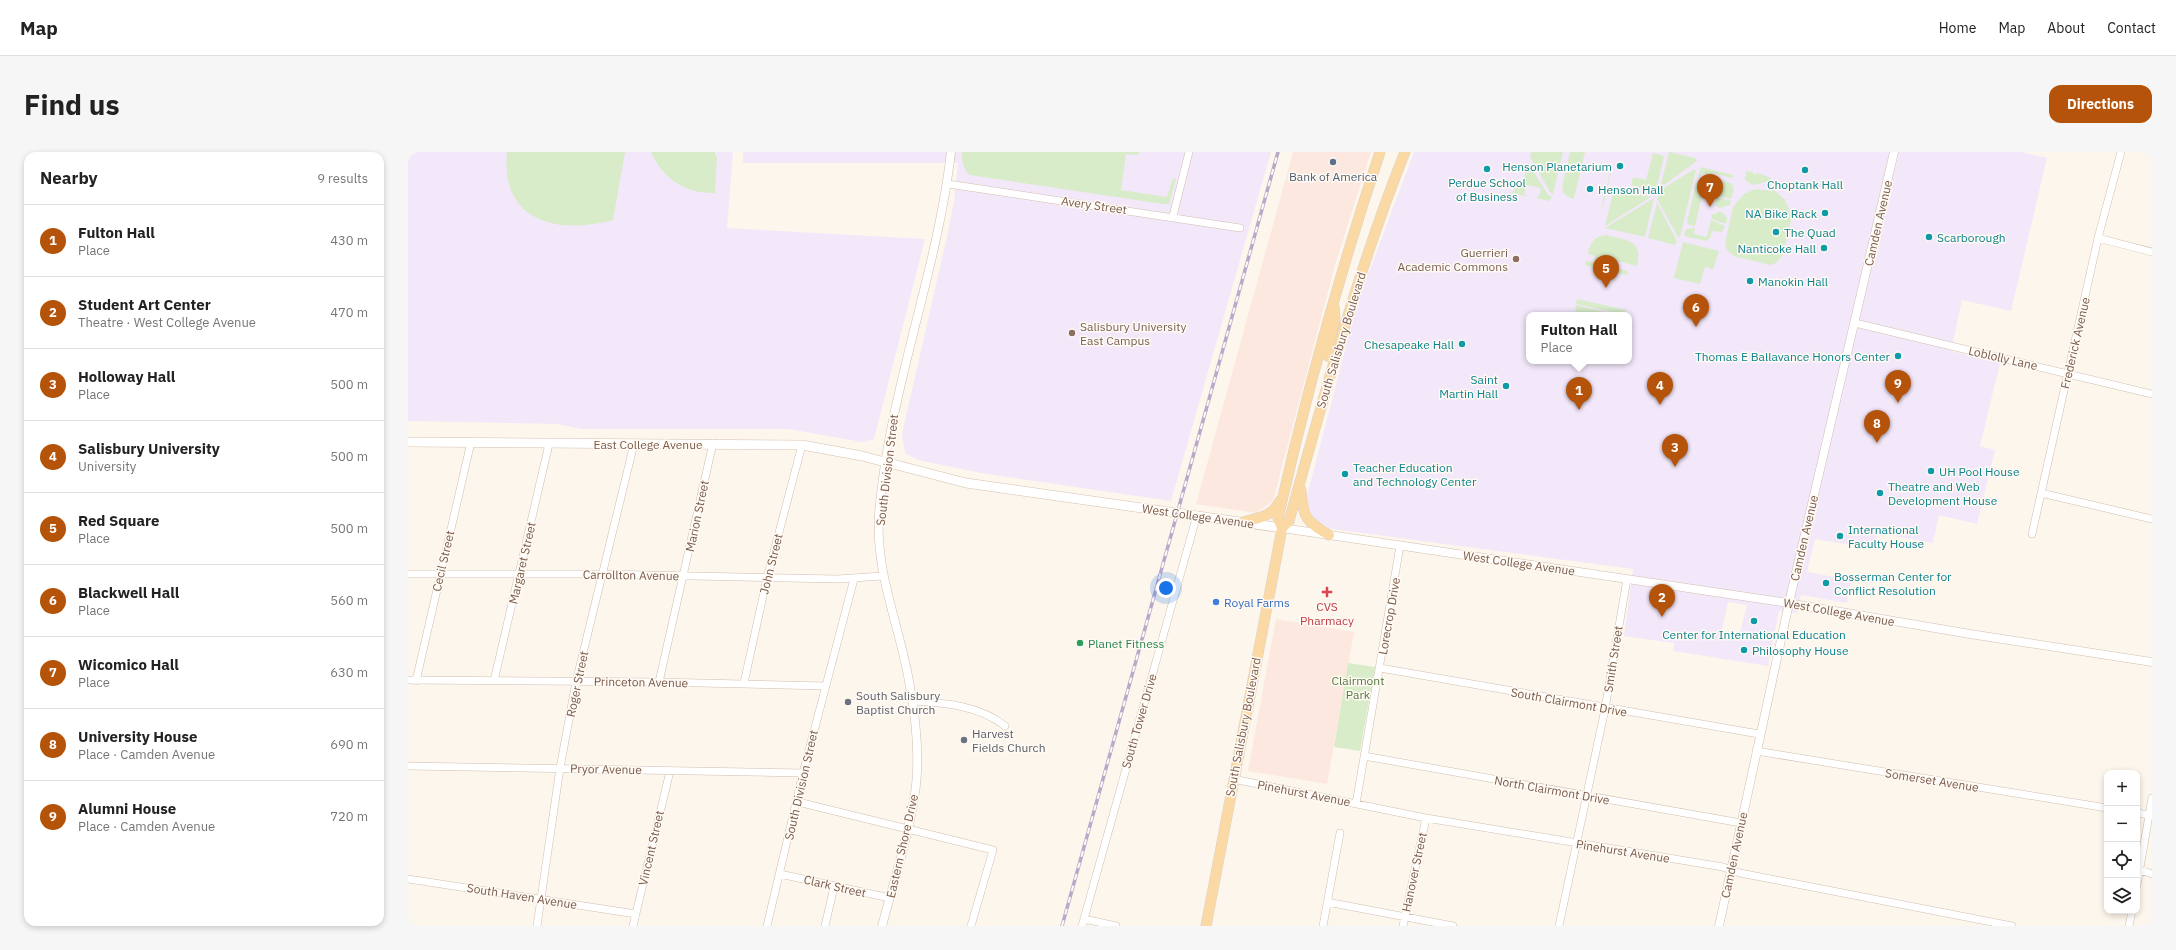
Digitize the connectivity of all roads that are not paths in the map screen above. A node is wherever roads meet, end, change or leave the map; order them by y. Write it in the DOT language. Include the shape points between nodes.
graph roads {
  1 [pos="951,152"];
  2 [pos="1189,152"];
  3 [pos="1380,152"];
  4 [pos="1404,152"];
  5 [pos="1894,152"];
  6 [pos="2121,152"];
  7 [pos="948,184"];
  8 [pos="1173,216"];
  9 [pos="1240,228"];
  10 [pos="2098,238"];
  11 [pos="2152,252"];
  12 [pos="1333,303"];
  13 [pos="1854,323"];
  14 [pos="1335,358"];
  15 [pos="2069,373"];
  16 [pos="2152,394"];
  17 [pos="408,442"];
  18 [pos="471,442"];
  19 [pos="713,443"];
  20 [pos="549,444"];
  21 [pos="634,444"];
  22 [pos="802,445"];
  23 [pos="886,464"];
  24 [pos="1300,482"];
  25 [pos="2041,493"];
  26 [pos="1283,494"];
  27 [pos="1197,515"];
  28 [pos="2152,519"];
  29 [pos="1243,522"];
  30 [pos="1282,528"];
  31 [pos="2032,534"];
  32 [pos="1329,535"];
  33 [pos="1400,546"];
  34 [pos="408,574"];
  35 [pos="440,574"];
  36 [pos="520,574"];
  37 [pos="601,574"];
  38 [pos="684,576"];
  39 [pos="883,576"];
  40 [pos="767,578"];
  41 [pos="1627,578"];
  42 [pos="854,579"];
  43 [pos="1789,603"];
  44 [pos="2152,662"];
  45 [pos="1380,668"];
  46 [pos="408,680"];
  47 [pos="416,681"];
  48 [pos="494,681"];
  49 [pos="576,682"];
  50 [pos="659,682"];
  51 [pos="744,683"];
  52 [pos="825,686"];
  53 [pos="912,701"];
  54 [pos="1605,709"];
  55 [pos="1005,726"];
  56 [pos="1759,734"];
  57 [pos="1756,751"];
  58 [pos="1364,756"];
  59 [pos="408,766"];
  60 [pos="560,768"];
  61 [pos="670,771"];
  62 [pos="803,772"];
  63 [pos="1233,779"];
  64 [pos="1586,797"];
  65 [pos="2152,798"];
  66 [pos="798,802"];
  67 [pos="1356,804"];
  68 [pos="2104,808"];
  69 [pos="2140,814"];
  70 [pos="2149,815"];
  71 [pos="1426,818"];
  72 [pos="1741,823"];
  73 [pos="908,829"];
  74 [pos="1340,833"];
  75 [pos="1576,844"];
  76 [pos="1731,870"];
  77 [pos="2140,870"];
  78 [pos="780,874"];
  79 [pos="2152,874"];
  80 [pos="408,879"];
  81 [pos="834,887"];
  82 [pos="541,898"];
  83 [pos="890,898"];
  84 [pos="1327,902"];
  85 [pos="636,914"];
  86 [pos="2131,914"];
  87 [pos="1404,916"];
  88 [pos="1083,923"];
  89 [pos="537,926"];
  90 [pos="633,926"];
  91 [pos="767,926"];
  92 [pos="825,926"];
  93 [pos="882,926"];
  94 [pos="971,926"];
  95 [pos="1116,926"];
  96 [pos="1206,926"];
  97 [pos="1322,926"];
  98 [pos="1403,926"];
  99 [pos="1453,926"];
  100 [pos="1559,926"];
  101 [pos="1719,926"];
  102 [pos="2012,926"];
  103 [pos="2129,926"];
  1 -- 7 [label="street, South Division Street"];
  2 -- 8 [label="street"];
  3 -- 12 [label="main road, South Salisbury Boulevard"];
  4 -- 14 [label="main road, South Salisbury Boulevard"];
  5 -- 13 [label="street, Camden Avenue"];
  6 -- 10 [label="street, Frederick Avenue"];
  7 -- 8 [label="street, Avery Street"];
  7 -- 23 [label="street, South Division Street" via="942,219 896,404"];
  8 -- 9 [label="street, Avery Street"];
  10 -- 11 [label="street"];
  10 -- 15 [label="street, Frederick Avenue"];
  12 -- 14 [label="main road" via="1336,320 1326,350 1328,356"];
  12 -- 26 [label="main road, South Salisbury Boulevard" via="1310,382"];
  13 -- 15 [label="street, Loblolly Lane"];
  13 -- 43 [label="street, Camden Avenue"];
  14 -- 24 [label="main road, South Salisbury Boulevard"];
  15 -- 16 [label="street, Loblolly Lane"];
  15 -- 25 [label="street, Frederick Avenue"];
  17 -- 18 [label="main road, East College Avenue"];
  18 -- 20 [label="main road, East College Avenue"];
  18 -- 35 [label="street, Cecil Street"];
  19 -- 21 [label="main road, East College Avenue"];
  19 -- 22 [label="main road, East College Avenue"];
  19 -- 38 [label="street, Marion Street"];
  20 -- 21 [label="main road, East College Avenue"];
  20 -- 36 [label="street, Margaret Street"];
  21 -- 37 [label="street, Roger Street"];
  22 -- 23 [label="main road, East College Avenue" via="862,456"];
  22 -- 40 [label="street, John Street"];
  23 -- 27 [label="main road, West College Avenue" via="966,484"];
  23 -- 39 [label="street, South Division Street" via="879,521 879,551"];
  24 -- 30 [label="main road, South Salisbury Boulevard" via="1289,521"];
  24 -- 32 [label="main road" via="1302,508 1310,523"];
  25 -- 28 [label="street"];
  25 -- 31 [label="street, Frederick Avenue"];
  26 -- 29 [label="main road" via="1272,513"];
  26 -- 30 [label="main road, South Salisbury Boulevard" via="1278,518"];
  27 -- 29 [label="main road, West College Avenue"];
  27 -- 88 [label="street, South Tower Drive"];
  29 -- 30 [label="main road, West College Avenue"];
  30 -- 32 [label="street, West College Avenue"];
  30 -- 63 [label="main road, South Salisbury Boulevard"];
  32 -- 33 [label="street, West College Avenue"];
  33 -- 41 [label="street, West College Avenue"];
  33 -- 45 [label="street, Lorecrop Drive"];
  34 -- 35 [label="street, Carrollton Avenue"];
  35 -- 36 [label="street, Carrollton Avenue"];
  35 -- 47 [label="street, Cecil Street"];
  36 -- 37 [label="street, Carrollton Avenue"];
  36 -- 48 [label="street, Margaret Street"];
  37 -- 38 [label="street, Carrollton Avenue"];
  37 -- 49 [label="street, Roger Street"];
  38 -- 40 [label="street, Carrollton Avenue"];
  38 -- 50 [label="street, Marion Street"];
  39 -- 42 [label="street"];
  39 -- 53 [label="street, Eastern Shore Drive"];
  40 -- 42 [label="street, Carrollton Avenue"];
  40 -- 51 [label="street, John Street"];
  41 -- 43 [label="street, West College Avenue"];
  41 -- 54 [label="street, Smith Street"];
  42 -- 52 [label="street, South Division Street"];
  43 -- 44 [label="street, West College Avenue"];
  43 -- 56 [label="street, Camden Avenue"];
  45 -- 54 [label="street, South Clairmont Drive"];
  45 -- 58 [label="street, Lorecrop Drive"];
  46 -- 47 [label="street, Princeton Avenue"];
  47 -- 48 [label="street, Princeton Avenue"];
  48 -- 49 [label="street, Princeton Avenue"];
  49 -- 50 [label="street, Princeton Avenue"];
  49 -- 60 [label="street, Roger Street"];
  50 -- 51 [label="street, Princeton Avenue"];
  51 -- 52 [label="street, Princeton Avenue"];
  52 -- 62 [label="street, South Division Street"];
  53 -- 55 [label="street" via="943,702 990,716"];
  53 -- 73 [label="street, Eastern Shore Drive" via="916,777"];
  54 -- 56 [label="street, South Clairmont Drive"];
  54 -- 64 [label="street, Smith Street"];
  56 -- 57 [label="street, Camden Avenue"];
  57 -- 68 [label="street, Somerset Avenue"];
  57 -- 72 [label="street, Camden Avenue"];
  58 -- 64 [label="street, North Clairmont Drive"];
  58 -- 67 [label="street, Lorecrop Drive"];
  59 -- 60 [label="street, Pryor Avenue"];
  60 -- 61 [label="street, Pryor Avenue"];
  60 -- 82 [label="street, Roger Street"];
  61 -- 62 [label="street, Pryor Avenue"];
  61 -- 85 [label="street, Vincent Street"];
  62 -- 66 [label="street, South Division Street"];
  63 -- 67 [label="street, Pinehurst Avenue"];
  63 -- 96 [label="main road, South Salisbury Boulevard"];
  64 -- 72 [label="street, North Clairmont Drive"];
  64 -- 75 [label="street, Smith Street"];
  65 -- 70 [label="street"];
  66 -- 73 [label="street"];
  66 -- 78 [label="street, South Division Street"];
  67 -- 71 [label="street, Pinehurst Avenue"];
  69 -- 70 [label="street"];
  70 -- 77 [label="street"];
  71 -- 75 [label="street, Pinehurst Avenue"];
  71 -- 87 [label="street, Hanover Street"];
  72 -- 76 [label="street, Camden Avenue"];
  73 -- 83 [label="street, Eastern Shore Drive"];
  73 -- 94 [label="street" via="993,850"];
  74 -- 84 [label="street"];
  75 -- 76 [label="street, Pinehurst Avenue"];
  75 -- 100 [label="street, Smith Street"];
  76 -- 101 [label="street, Camden Avenue"];
  76 -- 102 [label="street, Pinehurst Avenue"];
  77 -- 79 [label="street"];
  78 -- 81 [label="street, Clark Street"];
  78 -- 91 [label="street, South Division Street"];
  80 -- 82 [label="street, South Haven Avenue"];
  81 -- 83 [label="street, Clark Street"];
  81 -- 92 [label="street"];
  82 -- 85 [label="street, South Haven Avenue"];
  82 -- 89 [label="street, Roger Street"];
  83 -- 93 [label="street, Eastern Shore Drive"];
  84 -- 87 [label="street"];
  84 -- 97 [label="street"];
  85 -- 90 [label="street, Vincent Street"];
  86 -- 103 [label="street"];
  87 -- 98 [label="street, Hanover Street"];
  87 -- 99 [label="street"];
  88 -- 95 [label="street"];
}
